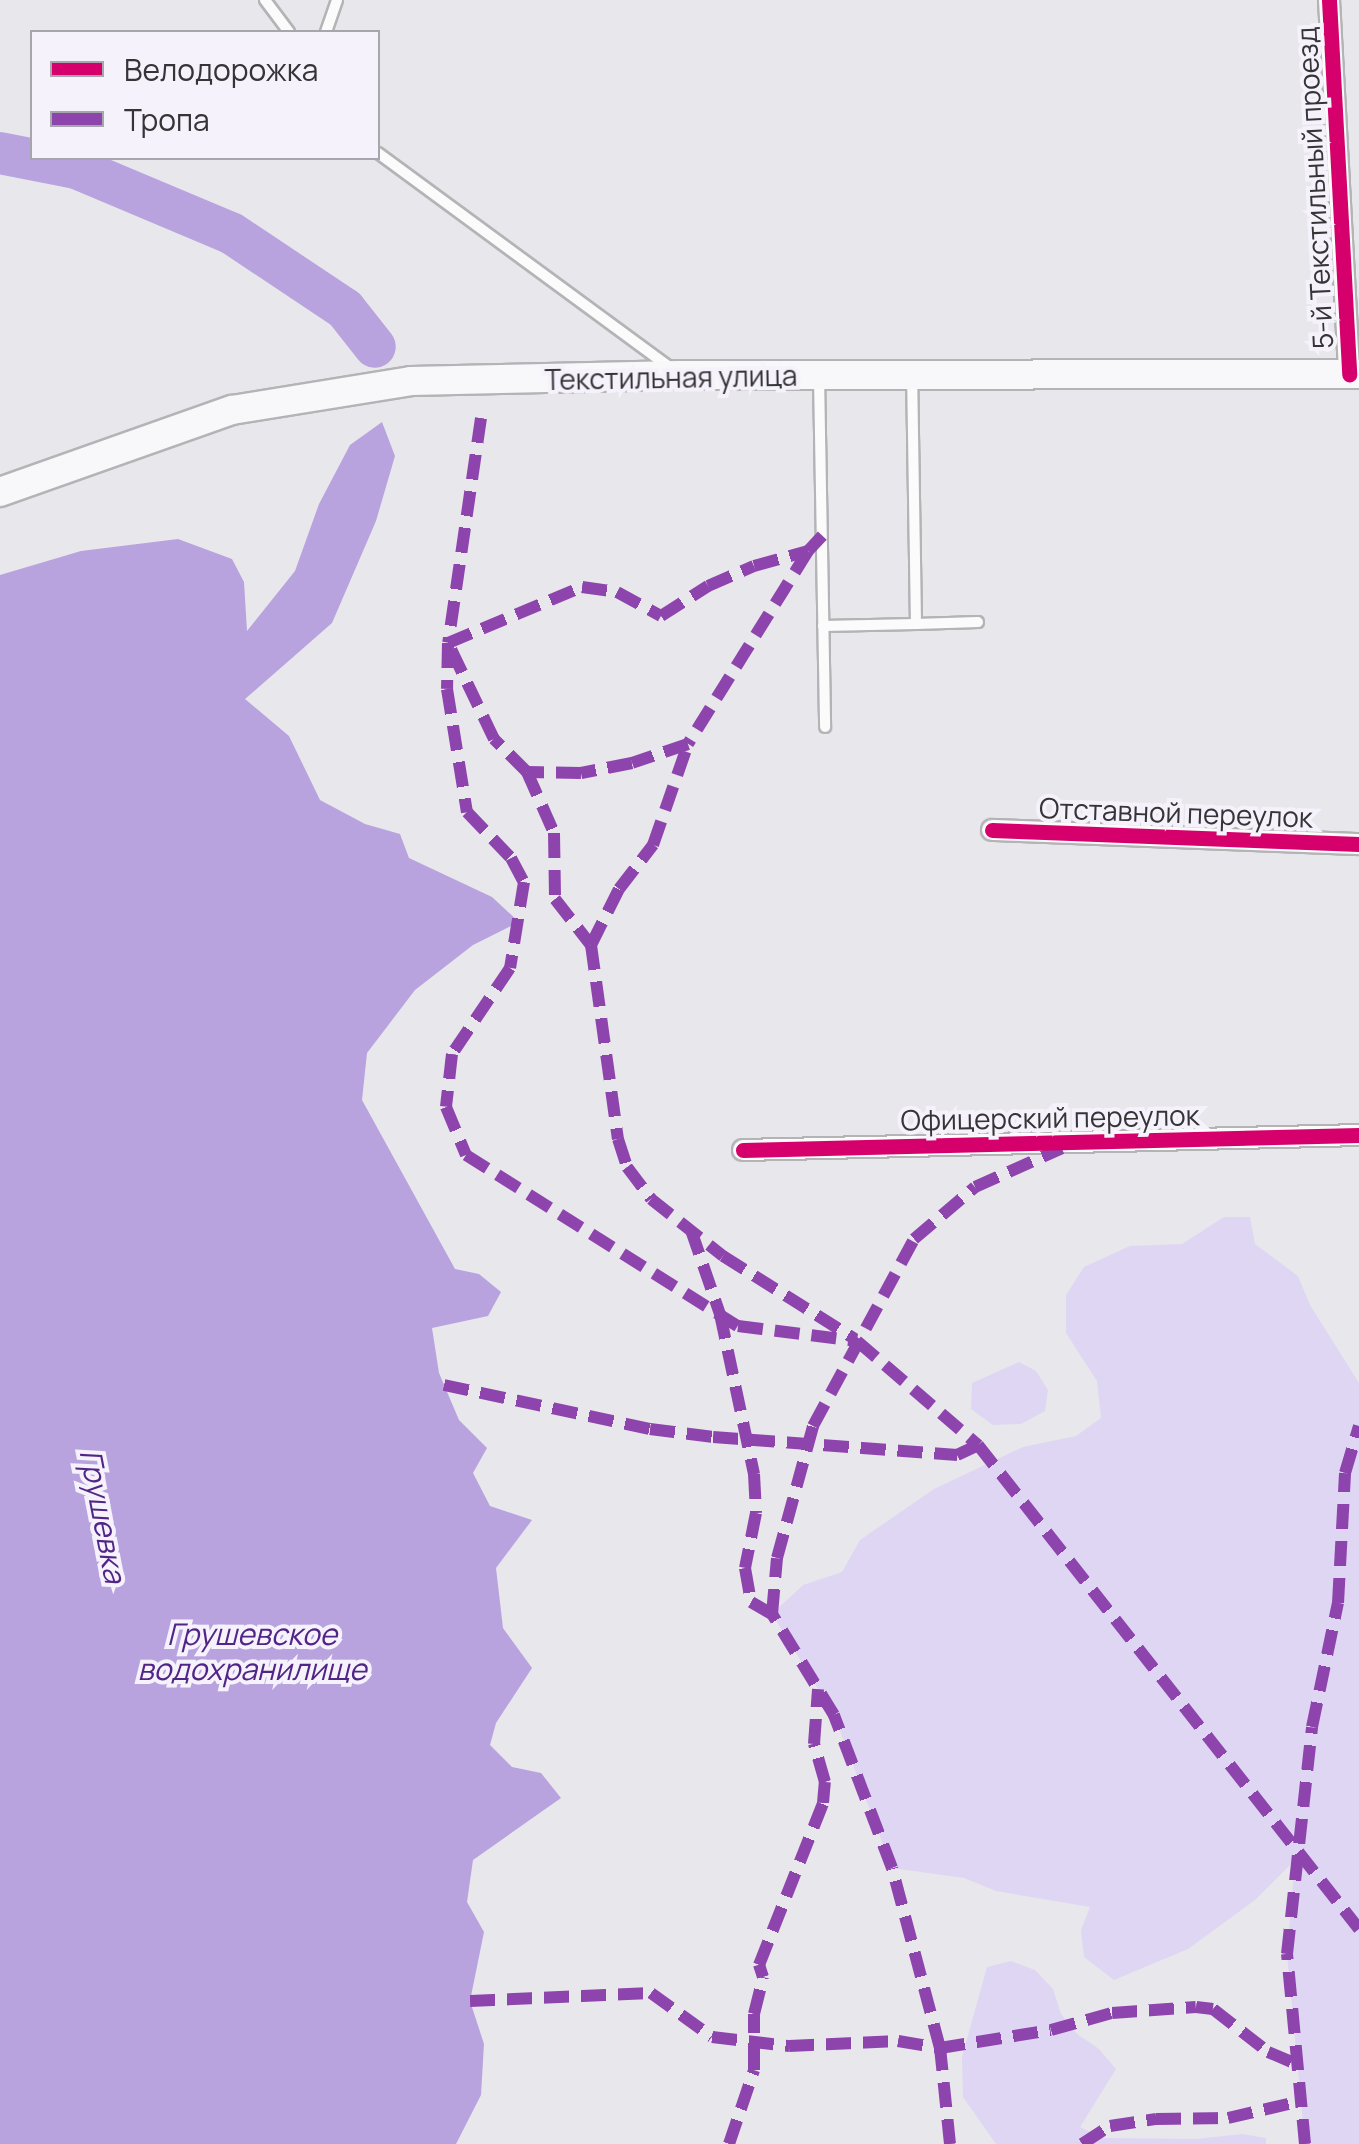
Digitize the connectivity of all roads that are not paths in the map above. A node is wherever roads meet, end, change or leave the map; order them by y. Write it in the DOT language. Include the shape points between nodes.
graph roads {
  1 [pos="265,0"];
  2 [pos="337,0"];
  3 [pos="1330,0"];
  4 [pos="288,30"];
  5 [pos="327,30"];
  6 [pos="380,154"];
  7 [pos="912,374"];
  8 [pos="1354,374"];
  9 [pos="680,375"];
  10 [pos="819,375"];
  11 [pos="0,492"];
  12 [pos="978,622"];
  13 [pos="916,624"];
  14 [pos="823,626"];
  15 [pos="825,727"];
  16 [pos="992,830"];
  17 [pos="1359,844"];
  18 [pos="1359,1135"];
  19 [pos="743,1150"];
  1 -- 4 [label="lane"];
  2 -- 5 [label="lane"];
  3 -- 8 [label="street, 5-й Текстильный проезд"];
  6 -- 9 [label="lane"];
  7 -- 8 [label="main road, Текстильная улица"];
  7 -- 10 [label="main road, Текстильная улица"];
  7 -- 13 [label="lane"];
  9 -- 10 [label="main road, Текстильная улица"];
  9 -- 11 [label="main road, Текстильная улица" via="410,381 232,410"];
  10 -- 14 [label="lane"];
  12 -- 13 [label="lane"];
  13 -- 14 [label="lane"];
  14 -- 15 [label="lane"];
  16 -- 17 [label="street, Отставной переулок"];
  18 -- 19 [label="street, Офицерский переулок"];
}
